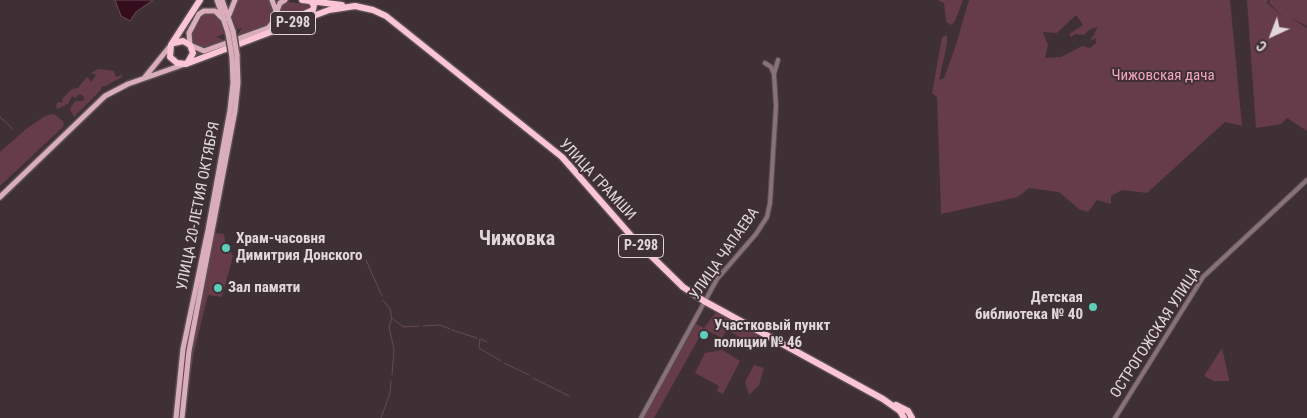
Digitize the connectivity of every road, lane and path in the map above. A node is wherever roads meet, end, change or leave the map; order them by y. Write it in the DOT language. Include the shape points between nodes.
graph roads {
  1 [pos="200,0"];
  2 [pos="217,0"];
  3 [pos="222,0"];
  4 [pos="235,0"];
  5 [pos="272,0"];
  6 [pos="285,0"];
  7 [pos="302,0"];
  8 [pos="310,1"];
  9 [pos="348,6"];
  10 [pos="276,12"];
  11 [pos="226,19"];
  12 [pos="283,27"];
  13 [pos="171,45"];
  14 [pos="190,45"];
  15 [pos="234,56"];
  16 [pos="778,60"];
  17 [pos="765,62"];
  18 [pos="186,64"];
  19 [pos="774,74"];
  20 [pos="143,79"];
  21 [pos="1307,180"];
  22 [pos="0,197"];
  23 [pos="704,301"];
  24 [pos="883,399"];
  25 [pos="176,418"];
  26 [pos="182,418"];
  27 [pos="641,418"];
  28 [pos="904,418"];
  29 [pos="912,418"];
  30 [pos="1115,418"];
  1 -- 13 [label="highway"];
  2 -- 11 [label="main road, УЛИЦА 20-ЛЕТИЯ ОКТЯБРЯ"];
  3 -- 11 [label="main road, УЛИЦА 20-ЛЕТИЯ ОКТЯБРЯ"];
  4 -- 11 [label="main road"];
  5 -- 10 [label="main road"];
  6 -- 10 [label="main road"];
  7 -- 8 [label="highway, Р-298"];
  8 -- 9 [label="highway, Р-298"];
  8 -- 12 [label="highway" via="314,5 313,10 287,20"];
  9 -- 12 [label="highway, УЛИЦА ГРАМШИ / Р-298"];
  9 -- 23 [label="highway, УЛИЦА ГРАМШИ / Р-298" via="373,10 396,23 549,146 650,256 683,287"];
  10 -- 14 [label="main road" via="268,28 207,51"];
  11 -- 14 [label="main road" via="215,11 199,14 189,32"];
  11 -- 15 [label="main road, УЛИЦА 20-ЛЕТИЯ ОКТЯБРЯ, bridge"];
  12 -- 18 [label="highway, УЛИЦА ГРАМШИ / Р-298"];
  13 -- 14 [label="highway" via="180,40"];
  13 -- 18 [label="highway" via="169,54 172,60"];
  13 -- 20 [label="main road"];
  14 -- 18 [label="highway" via="192,56"];
  15 -- 25 [label="main road, УЛИЦА 20-ЛЕТИЯ ОКТЯБРЯ" via="230,110 183,349"];
  15 -- 26 [label="main road, УЛИЦА 20-ЛЕТИЯ ОКТЯБРЯ" via="238,83 235,111 189,351"];
  16 -- 19 [label="street, УЛИЦА ЧАПАЕВА"];
  17 -- 19 [label="street"];
  18 -- 20 [label="main road"];
  19 -- 23 [label="street, УЛИЦА ЧАПАЕВА" via="775,128 770,209 761,227"];
  20 -- 22 [label="main road" via="105,96"];
  21 -- 30 [label="street, ОСТРОГОЖСКАЯ УЛИЦА" via="1203,277"];
  23 -- 24 [label="highway, УЛИЦА ГРАМШИ / Р-298"];
  23 -- 27 [label="street, УЛИЦА ЧАПАЕВА"];
  24 -- 28 [label="highway, Р-298"];
  24 -- 29 [label="highway, Р-298" via="908,411"];
}
